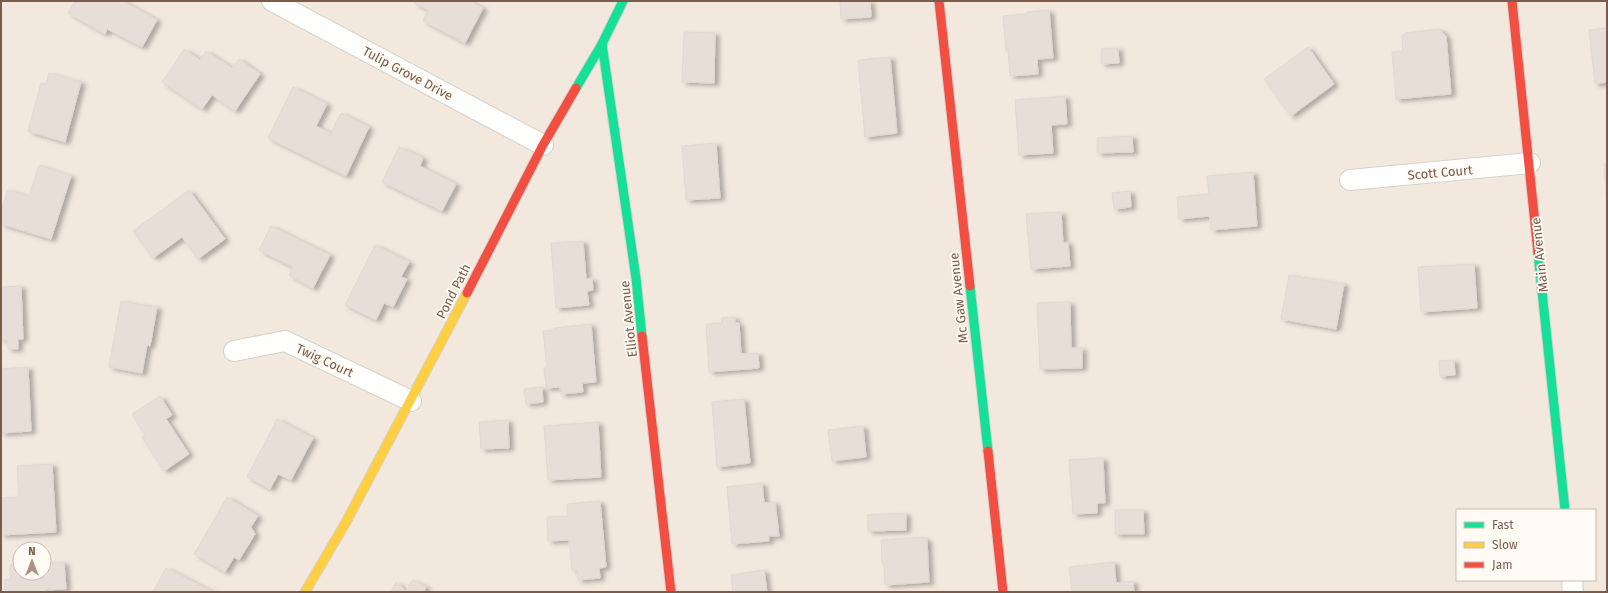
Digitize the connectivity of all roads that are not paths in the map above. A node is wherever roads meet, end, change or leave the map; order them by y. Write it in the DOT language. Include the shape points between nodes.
graph roads {
  1 [pos="272,1"];
  2 [pos="623,1"];
  3 [pos="939,1"];
  4 [pos="1512,1"];
  5 [pos="602,44"];
  6 [pos="544,145"];
  7 [pos="1530,164"];
  8 [pos="1350,180"];
  9 [pos="234,351"];
  10 [pos="411,401"];
  11 [pos="1565,509"];
  12 [pos="1572,581"];
  13 [pos="305,592"];
  14 [pos="670,592"];
  15 [pos="1003,592"];
  16 [pos="1573,592"];
  1 -- 6 [label="street, Tulip Grove Drive"];
  2 -- 5 [label="street, Pond Path"];
  3 -- 15 [label="street, Mc Gaw Avenue"];
  4 -- 7 [label="street, Main Avenue"];
  5 -- 6 [label="street, Pond Path"];
  5 -- 14 [label="street, Elliot Avenue" via="636,278"];
  6 -- 10 [label="street, Pond Path"];
  7 -- 8 [label="street, Scott Court"];
  7 -- 11 [label="street, Main Avenue"];
  9 -- 10 [label="street, Twig Court" via="285,341"];
  10 -- 13 [label="street, Pond Path"];
  12 -- 16 [label="street"];
}
